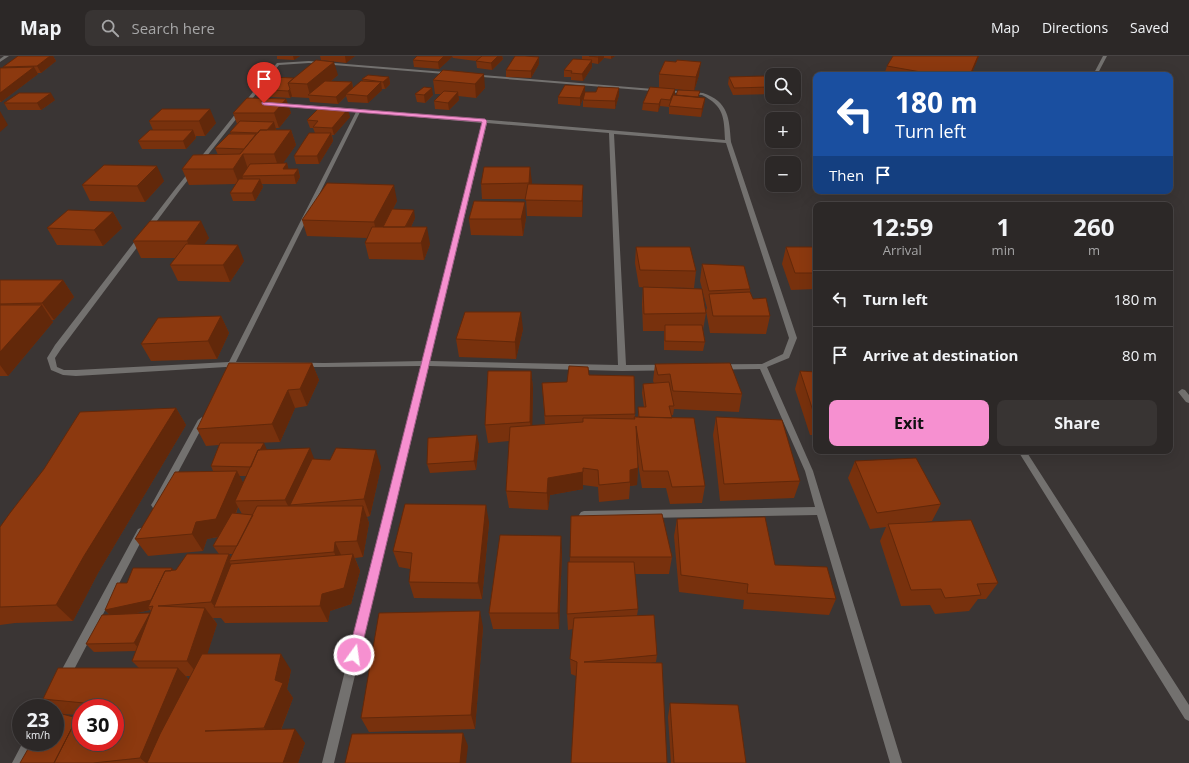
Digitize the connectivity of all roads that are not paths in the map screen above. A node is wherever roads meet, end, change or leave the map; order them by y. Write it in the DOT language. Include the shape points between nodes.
graph roads {
  1 [pos="7,56"];
  2 [pos="1105,56"];
  3 [pos="0,61"];
  4 [pos="1097,72"];
  5 [pos="248,102"];
  6 [pos="256,102"];
  7 [pos="271,104"];
  8 [pos="359,110"];
  9 [pos="485,121"];
  10 [pos="611,133"];
  11 [pos="728,142"];
  12 [pos="425,363"];
  13 [pos="232,364"];
  14 [pos="763,366"];
  15 [pos="622,368"];
  16 [pos="224,378"];
  17 [pos="1182,392"];
  18 [pos="1189,400"];
  19 [pos="205,413"];
  20 [pos="1024,454"];
  21 [pos="153,511"];
  22 [pos="821,511"];
  23 [pos="584,515"];
  24 [pos="145,525"];
  25 [pos="53,699"];
  26 [pos="1189,715"];
  27 [pos="24,751"];
  28 [pos="18,763"];
  29 [pos="328,763"];
  30 [pos="896,763"];
  1 -- 3 [label="street"];
  2 -- 4 [label="street"];
  5 -- 6 [label="street"];
  5 -- 11 [label="street" via="277,62 309,62 703,94 715,99 725,112"];
  5 -- 13 [label="street" via="182,183 51,358 54,368 76,373"];
  7 -- 8 [label="street"];
  8 -- 9 [label="street"];
  8 -- 13 [label="street"];
  9 -- 10 [label="street"];
  9 -- 12 [label="street"];
  10 -- 11 [label="street"];
  10 -- 15 [label="street"];
  11 -- 14 [label="street" via="794,338 786,356"];
  12 -- 13 [label="street"];
  12 -- 15 [label="street"];
  12 -- 29 [label="street"];
  13 -- 16 [label="street"];
  14 -- 15 [label="street"];
  14 -- 22 [label="street" via="809,470"];
  17 -- 18 [label="street"];
  19 -- 21 [label="street"];
  20 -- 26 [label="street"];
  22 -- 23 [label="street"];
  22 -- 30 [label="street"];
  24 -- 25 [label="street"];
  27 -- 28 [label="street"];
}
